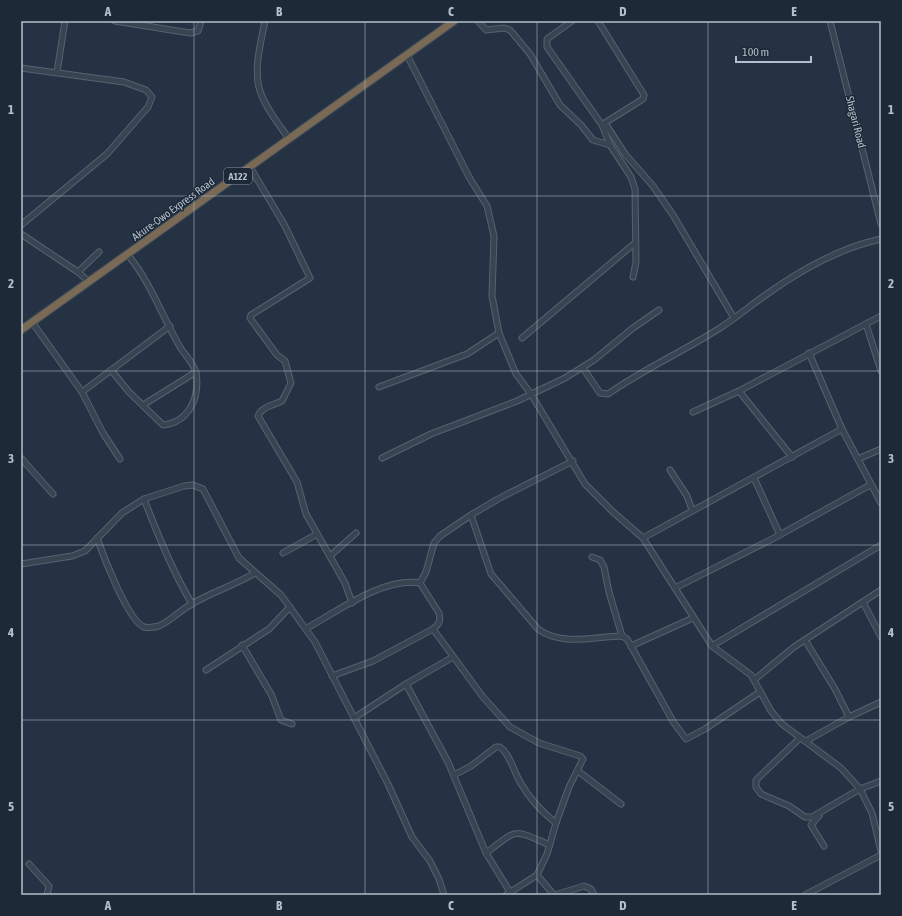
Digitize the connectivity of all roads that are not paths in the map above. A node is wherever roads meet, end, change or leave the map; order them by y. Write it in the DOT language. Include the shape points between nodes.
graph roads {
  1 [pos="64,21"];
  2 [pos="115,21"];
  3 [pos="201,21"];
  4 [pos="265,21"];
  5 [pos="454,21"];
  6 [pos="478,21"];
  7 [pos="572,21"];
  8 [pos="598,21"];
  9 [pos="830,21"];
  10 [pos="407,55"];
  11 [pos="21,68"];
  12 [pos="57,72"];
  13 [pos="603,124"];
  14 [pos="289,139"];
  15 [pos="610,145"];
  16 [pos="250,167"];
  17 [pos="880,213"];
  18 [pos="881,224"];
  19 [pos="21,225"];
  20 [pos="21,236"];
  21 [pos="881,239"];
  22 [pos="635,243"];
  23 [pos="99,252"];
  24 [pos="128,255"];
  25 [pos="78,272"];
  26 [pos="633,277"];
  27 [pos="89,282"];
  28 [pos="659,310"];
  29 [pos="881,316"];
  30 [pos="734,318"];
  31 [pos="32,322"];
  32 [pos="866,324"];
  33 [pos="170,326"];
  34 [pos="21,330"];
  35 [pos="499,333"];
  36 [pos="522,338"];
  37 [pos="809,353"];
  38 [pos="583,368"];
  39 [pos="111,370"];
  40 [pos="881,371"];
  41 [pos="196,372"];
  42 [pos="379,387"];
  43 [pos="739,391"];
  44 [pos="82,392"];
  45 [pos="531,394"];
  46 [pos="143,405"];
  47 [pos="694,412"];
  48 [pos="842,429"];
  49 [pos="881,448"];
  50 [pos="792,457"];
  51 [pos="21,458"];
  52 [pos="382,458"];
  53 [pos="120,459"];
  54 [pos="858,459"];
  55 [pos="573,461"];
  56 [pos="670,470"];
  57 [pos="754,478"];
  58 [pos="870,485"];
  59 [pos="53,494"];
  60 [pos="144,499"];
  61 [pos="881,503"];
  62 [pos="692,510"];
  63 [pos="471,515"];
  64 [pos="356,533"];
  65 [pos="317,534"];
  66 [pos="780,535"];
  67 [pos="97,538"];
  68 [pos="643,538"];
  69 [pos="881,544"];
  70 [pos="283,553"];
  71 [pos="330,556"];
  72 [pos="592,557"];
  73 [pos="21,564"];
  74 [pos="256,573"];
  75 [pos="420,584"];
  76 [pos="675,588"];
  77 [pos="881,590"];
  78 [pos="863,602"];
  79 [pos="352,603"];
  80 [pos="192,604"];
  81 [pos="290,607"];
  82 [pos="693,618"];
  83 [pos="307,628"];
  84 [pos="433,629"];
  85 [pos="622,636"];
  86 [pos="881,637"];
  87 [pos="805,640"];
  88 [pos="242,645"];
  89 [pos="631,646"];
  90 [pos="712,646"];
  91 [pos="453,657"];
  92 [pos="206,670"];
  93 [pos="332,676"];
  94 [pos="754,680"];
  95 [pos="406,684"];
  96 [pos="760,692"];
  97 [pos="881,702"];
  98 [pos="849,717"];
  99 [pos="354,718"];
  100 [pos="292,724"];
  101 [pos="800,738"];
  102 [pos="806,741"];
  103 [pos="578,771"];
  104 [pos="454,775"];
  105 [pos="881,780"];
  106 [pos="860,789"];
  107 [pos="621,804"];
  108 [pos="821,814"];
  109 [pos="556,823"];
  110 [pos="550,845"];
  111 [pos="824,846"];
  112 [pos="881,851"];
  113 [pos="486,853"];
  114 [pos="881,855"];
  115 [pos="29,864"];
  116 [pos="537,875"];
  117 [pos="508,894"];
  118 [pos="47,895"];
  119 [pos="444,895"];
  120 [pos="555,895"];
  121 [pos="594,895"];
  122 [pos="805,895"];
  1 -- 12 [label="street"];
  2 -- 3 [label="street" via="190,33 198,30"];
  4 -- 14 [label="street" via="257,78 265,103"];
  5 -- 10 [label="highway, Akure-Owo Express Road / A122"];
  6 -- 15 [label="street" via="486,30 510,30 530,54 560,105 594,140"];
  7 -- 13 [label="street" via="547,39 547,47"];
  8 -- 13 [label="street" via="644,95 643,99"];
  9 -- 17 [label="street, Shagari Road"];
  10 -- 14 [label="highway, Akure-Owo Express Road / A122"];
  10 -- 35 [label="street" via="487,206 494,236 492,296"];
  11 -- 12 [label="street"];
  12 -- 19 [label="street" via="136,86 150,93 152,100 107,154"];
  13 -- 15 [label="street"];
  13 -- 30 [label="street" via="673,215"];
  14 -- 16 [label="highway, Akure-Owo Express Road / A122"];
  15 -- 22 [label="street" via="634,183"];
  16 -- 24 [label="highway, Akure-Owo Express Road / A122"];
  16 -- 65 [label="street" via="310,276 309,280 253,312 250,318 277,355 285,361 290,373 291,383 282,401 264,408 258,416 297,482 306,514"];
  17 -- 18 [label="street, Shagari Road"];
  20 -- 25 [label="street"];
  21 -- 30 [label="street" via="858,245 822,260 769,292"];
  22 -- 26 [label="street" via="636,262"];
  22 -- 36 [label="street"];
  23 -- 25 [label="street"];
  24 -- 27 [label="highway, Akure-Owo Express Road / A122"];
  24 -- 33 [label="street" via="141,270"];
  25 -- 27 [label="street"];
  27 -- 31 [label="highway, Akure-Owo Express Road / A122"];
  28 -- 38 [label="street"];
  29 -- 32 [label="street"];
  30 -- 38 [label="street" via="608,394 600,393"];
  31 -- 34 [label="highway, Akure-Owo Express Road / A122"];
  31 -- 44 [label="street"];
  32 -- 37 [label="street"];
  32 -- 40 [label="street"];
  33 -- 39 [label="street"];
  33 -- 41 [label="street"];
  35 -- 42 [label="street" via="467,354"];
  35 -- 45 [label="street" via="516,374"];
  37 -- 43 [label="street"];
  37 -- 48 [label="street"];
  38 -- 45 [label="street"];
  39 -- 44 [label="street"];
  39 -- 46 [label="street"];
  41 -- 46 [label="street"];
  41 -- 46 [label="street" via="197,388 193,405 182,418 163,425"];
  43 -- 47 [label="street"];
  43 -- 50 [label="street"];
  44 -- 53 [label="street"];
  45 -- 52 [label="street" via="430,434"];
  45 -- 55 [label="street"];
  48 -- 50 [label="street"];
  48 -- 54 [label="street"];
  49 -- 54 [label="street"];
  50 -- 57 [label="street"];
  51 -- 59 [label="street"];
  54 -- 58 [label="street"];
  55 -- 63 [label="street"];
  55 -- 68 [label="street" via="585,484"];
  56 -- 62 [label="street" via="687,496"];
  57 -- 62 [label="street"];
  57 -- 66 [label="street"];
  58 -- 61 [label="street"];
  58 -- 66 [label="street"];
  60 -- 67 [label="street" via="122,513"];
  60 -- 74 [label="street" via="184,486 193,485 203,489 239,558"];
  60 -- 80 [label="street" via="170,562"];
  62 -- 68 [label="street"];
  63 -- 75 [label="street" via="434,543"];
  63 -- 85 [label="street" via="491,574 538,629 546,635 577,640"];
  64 -- 71 [label="street"];
  65 -- 70 [label="street"];
  65 -- 71 [label="street"];
  66 -- 76 [label="street"];
  67 -- 73 [label="street" via="92,545 78,554"];
  67 -- 80 [label="street" via="118,590 143,627 161,624"];
  68 -- 76 [label="street"];
  69 -- 90 [label="street"];
  71 -- 79 [label="street" via="345,583"];
  72 -- 85 [label="street" via="600,560 604,567"];
  74 -- 80 [label="street"];
  74 -- 81 [label="street" via="275,588"];
  75 -- 79 [label="street" via="397,583"];
  75 -- 84 [label="street" via="441,619"];
  76 -- 82 [label="street"];
  77 -- 78 [label="street"];
  78 -- 86 [label="street"];
  78 -- 87 [label="street"];
  79 -- 83 [label="street"];
  81 -- 83 [label="street"];
  81 -- 88 [label="street" via="269,629"];
  82 -- 89 [label="street"];
  82 -- 90 [label="street"];
  83 -- 93 [label="street"];
  84 -- 91 [label="street"];
  84 -- 93 [label="street" via="373,661"];
  85 -- 89 [label="street"];
  87 -- 94 [label="street"];
  87 -- 98 [label="street" via="836,689"];
  88 -- 92 [label="street"];
  88 -- 100 [label="street" via="271,694 281,720"];
  89 -- 96 [label="street" via="674,723 686,739 705,730"];
  90 -- 94 [label="street" via="745,670"];
  91 -- 95 [label="street"];
  91 -- 103 [label="street" via="510,727 539,743 582,757"];
  93 -- 99 [label="street"];
  94 -- 96 [label="street"];
  95 -- 99 [label="street"];
  95 -- 104 [label="street"];
  96 -- 101 [label="street" via="782,724"];
  97 -- 98 [label="street"];
  98 -- 102 [label="street"];
  99 -- 119 [label="street" via="412,837 430,861"];
  101 -- 102 [label="street"];
  101 -- 108 [label="street" via="755,783 760,794 789,806 805,817"];
  102 -- 106 [label="street" via="841,768"];
  103 -- 107 [label="street"];
  103 -- 109 [label="street" via="569,787"];
  104 -- 109 [label="street" via="472,766 496,747 500,747 520,783 545,814"];
  104 -- 113 [label="street" via="460,795"];
  105 -- 106 [label="street"];
  106 -- 108 [label="street"];
  106 -- 112 [label="street" via="872,813"];
  108 -- 111 [label="street" via="811,825"];
  109 -- 110 [label="street"];
  110 -- 113 [label="street" via="516,832 508,835"];
  110 -- 116 [label="street"];
  113 -- 117 [label="street"];
  114 -- 122 [label="street"];
  115 -- 118 [label="street" via="49,886"];
  116 -- 117 [label="street"];
  116 -- 120 [label="street"];
  120 -- 121 [label="street" via="584,886 591,889"];
}
